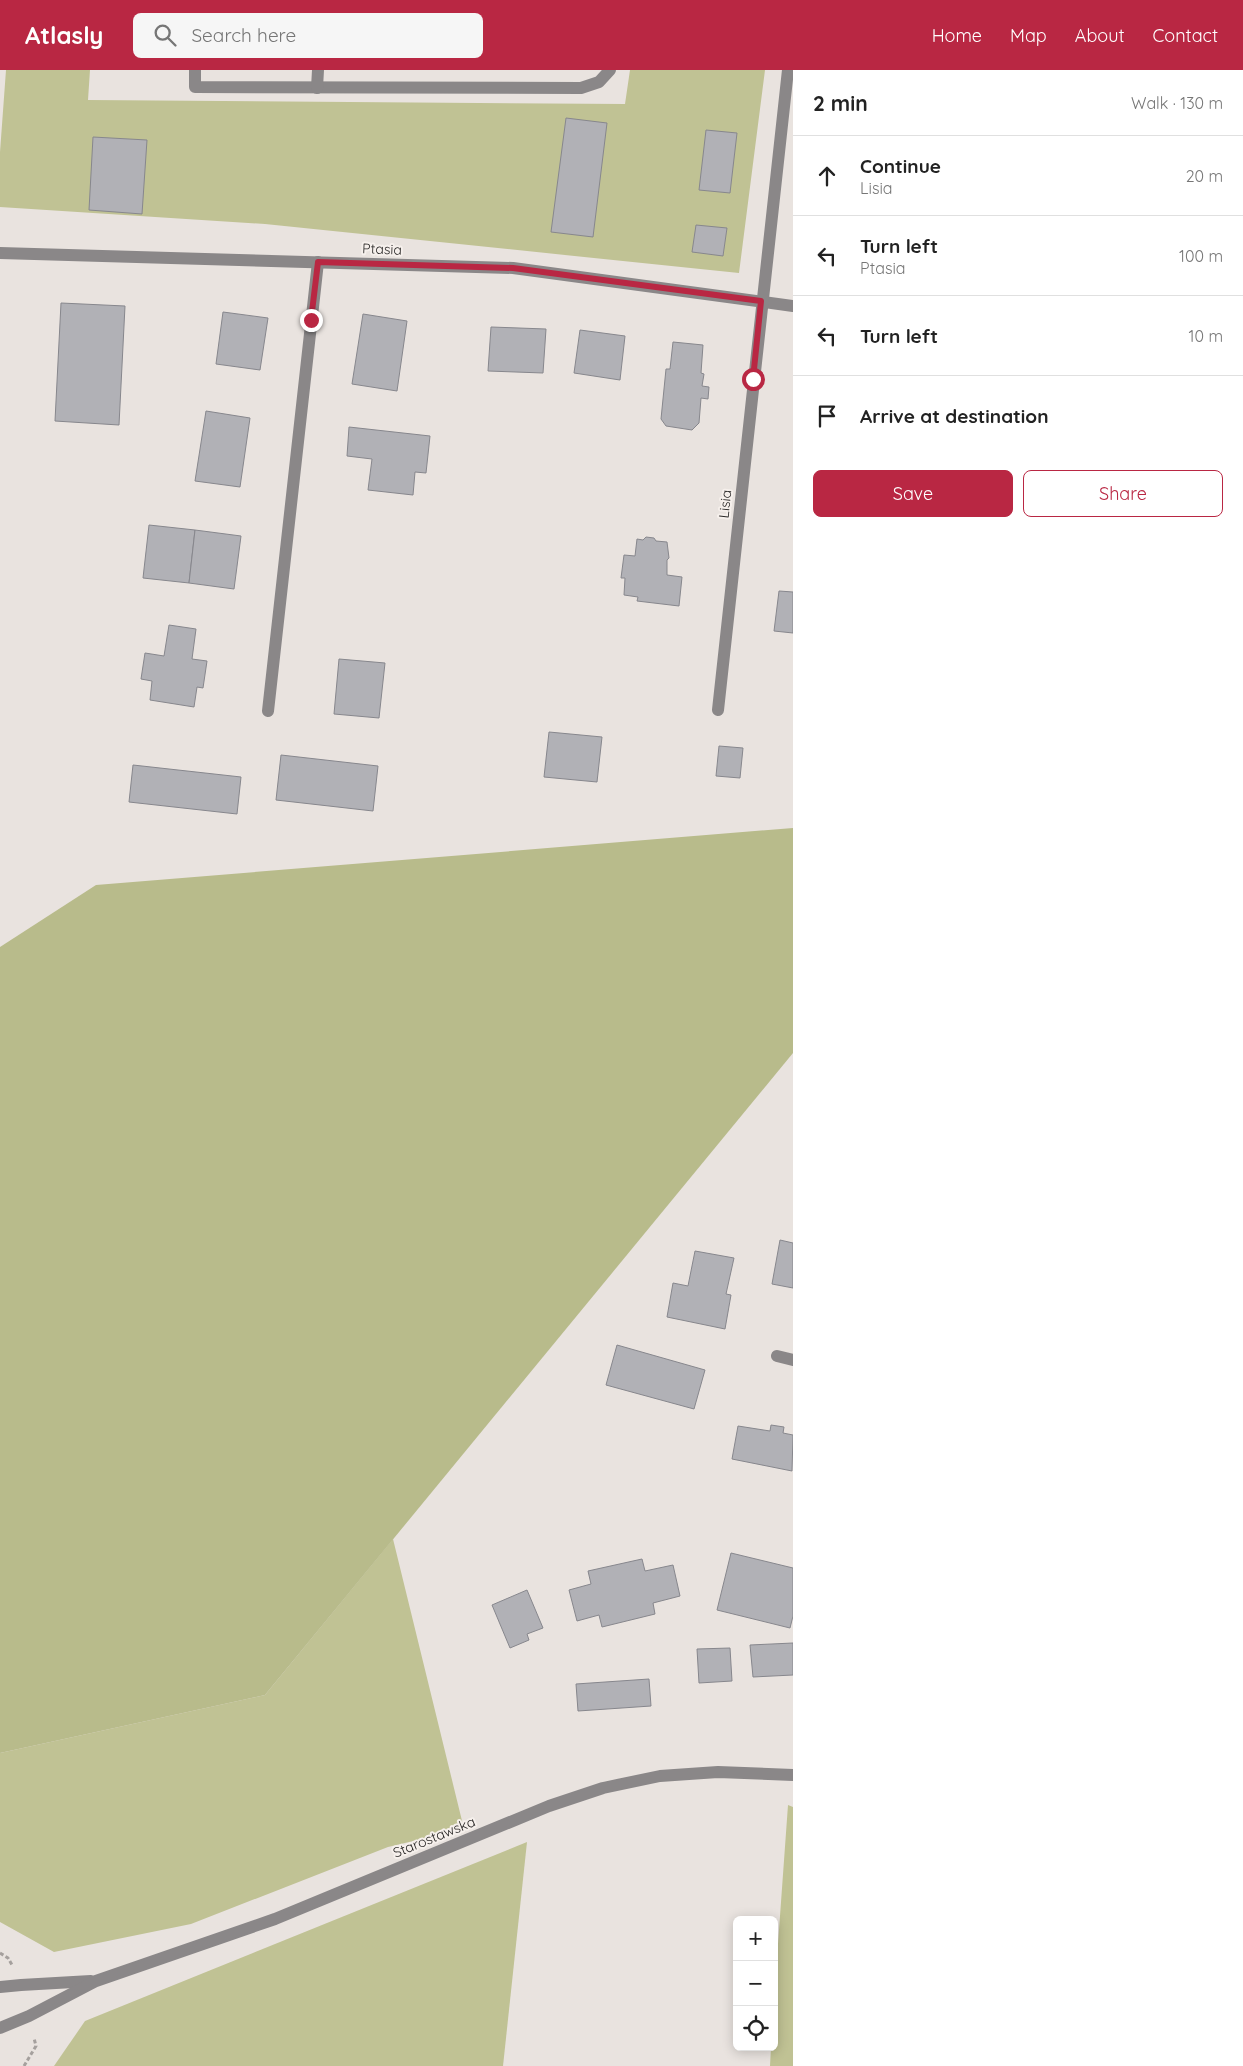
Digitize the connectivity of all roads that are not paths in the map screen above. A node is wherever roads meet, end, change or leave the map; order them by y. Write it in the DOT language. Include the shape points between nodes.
graph roads {
  1 [pos="195,70"];
  2 [pos="318,70"];
  3 [pos="610,70"];
  4 [pos="788,70"];
  5 [pos="317,88"];
  6 [pos="0,253"];
  7 [pos="318,262"];
  8 [pos="761,301"];
  9 [pos="793,306"];
  10 [pos="718,710"];
  11 [pos="268,711"];
  12 [pos="776,1356"];
  13 [pos="793,1360"];
  14 [pos="793,1775"];
  15 [pos="96,1981"];
  16 [pos="0,1988"];
  17 [pos="0,2028"];
  1 -- 5 [label="street" via="195,87"];
  2 -- 5 [label="street"];
  3 -- 5 [label="street" via="599,82 581,88"];
  4 -- 8 [label="street, Lisia"];
  6 -- 7 [label="street, Ptasia"];
  7 -- 8 [label="street, Ptasia" via="513,268"];
  7 -- 11 [label="street"];
  8 -- 9 [label="street"];
  8 -- 10 [label="street, Lisia"];
  12 -- 13 [label="street"];
  14 -- 15 [label="street, Starostawska" via="708,1772 660,1776 603,1788 549,1806 275,1919"];
  15 -- 16 [label="street, Starostawska"];
  15 -- 17 [label="street, Starostawska"];
}
